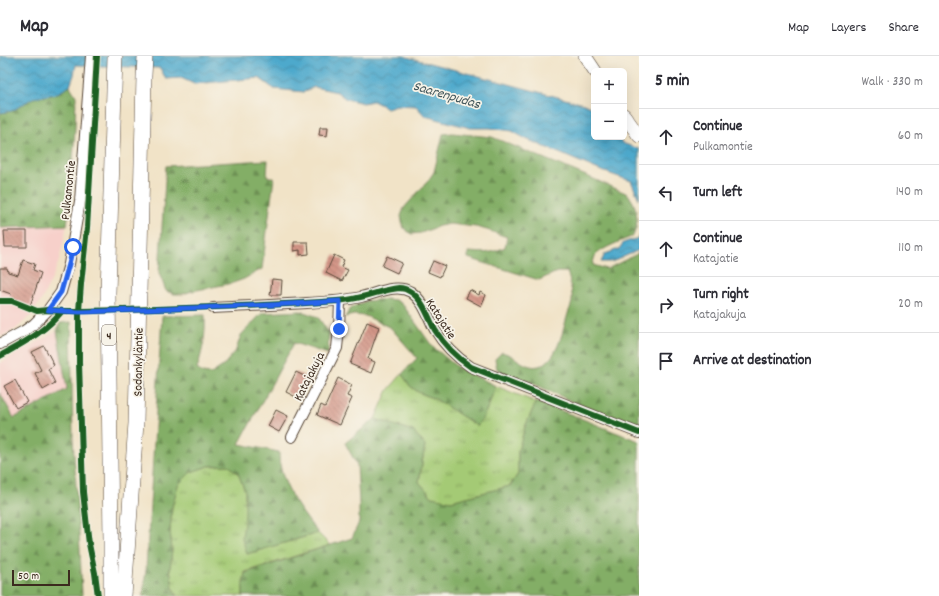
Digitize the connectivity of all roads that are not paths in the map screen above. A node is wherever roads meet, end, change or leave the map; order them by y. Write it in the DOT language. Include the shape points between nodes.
graph roads {
  1 [pos="90,56"];
  2 [pos="115,56"];
  3 [pos="146,56"];
  4 [pos="585,56"];
  5 [pos="593,68"];
  6 [pos="627,119"];
  7 [pos="639,136"];
  8 [pos="340,301"];
  9 [pos="213,308"];
  10 [pos="0,344"];
  11 [pos="639,433"];
  12 [pos="292,437"];
  13 [pos="111,596"];
  14 [pos="124,596"];
  1 -- 10 [label="street, Pulkamontie" via="80,201 69,264 61,292 34,324"];
  2 -- 13 [label="highway, 4" via="108,293"];
  3 -- 14 [label="highway, Sodankyläntie" via="136,423"];
  4 -- 5 [label="main road"];
  6 -- 7 [label="main road"];
  8 -- 9 [label="street, Katajatie"];
  8 -- 11 [label="street, Katajatie" via="401,288 411,292 421,302 435,330 448,347 471,367"];
  8 -- 12 [label="street, Katajakuja" via="337,348"];
}
